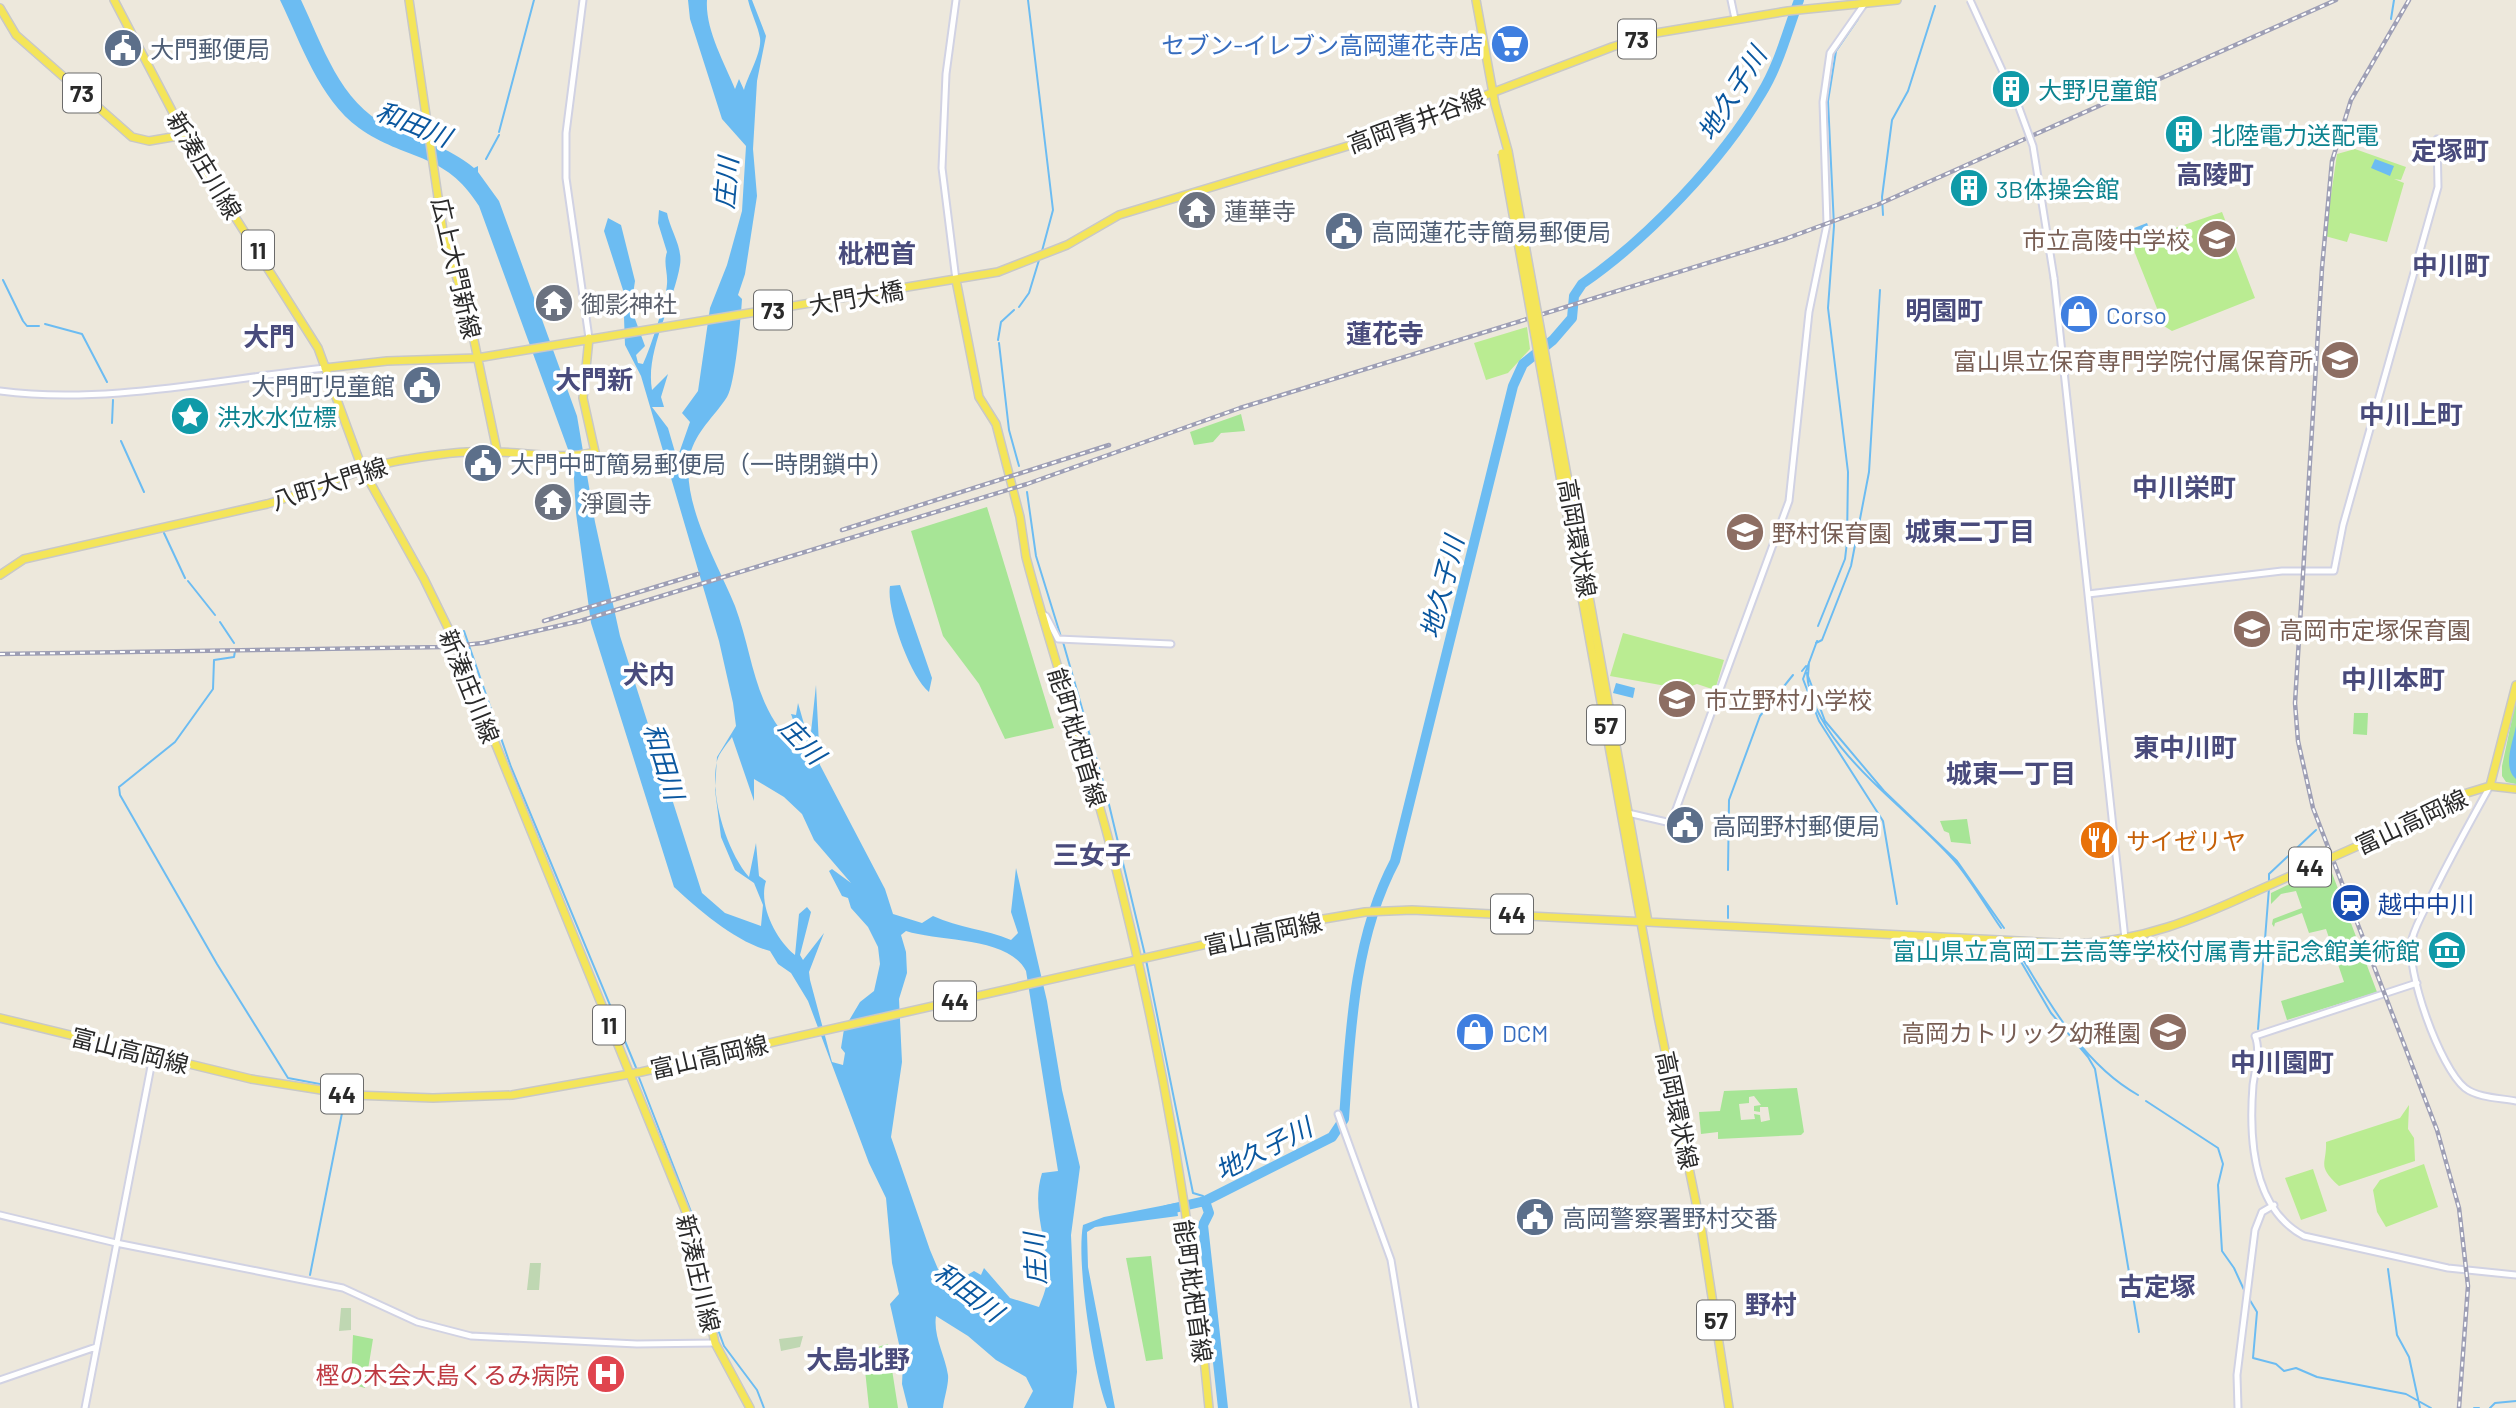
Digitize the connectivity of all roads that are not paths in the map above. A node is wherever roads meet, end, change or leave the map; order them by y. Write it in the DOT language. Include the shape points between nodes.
graph roads {
  1 [pos="114,0"];
  2 [pos="409,0"];
  3 [pos="583,0"];
  4 [pos="956,0"];
  5 [pos="1476,0"];
  6 [pos="1731,0"];
  7 [pos="1897,0"];
  8 [pos="1970,0"];
  9 [pos="1866,2"];
  10 [pos="0,8"];
  11 [pos="1735,19"];
  12 [pos="1493,92"];
  13 [pos="184,135"];
  14 [pos="2437,139"];
  15 [pos="956,280"];
  16 [pos="947,281"];
  17 [pos="589,338"];
  18 [pos="477,358"];
  19 [pos="326,368"];
  20 [pos="0,391"];
  21 [pos="497,452"];
  22 [pos="362,468"];
  23 [pos="0,575"];
  24 [pos="2088,594"];
  25 [pos="1041,612"];
  26 [pos="1171,644"];
  27 [pos="2516,685"];
  28 [pos="2490,786"];
  29 [pos="2516,789"];
  30 [pos="1625,814"];
  31 [pos="1644,920"];
  32 [pos="2126,939"];
  33 [pos="1142,959"];
  34 [pos="2417,983"];
  35 [pos="0,1018"];
  36 [pos="153,1056"];
  37 [pos="630,1073"];
  38 [pos="2516,1101"];
  39 [pos="1338,1114"];
  40 [pos="2274,1205"];
  41 [pos="0,1214"];
  42 [pos="116,1243"];
  43 [pos="2516,1275"];
  44 [pos="715,1343"];
  45 [pos="96,1347"];
  46 [pos="0,1380"];
  47 [pos="85,1408"];
  48 [pos="750,1408"];
  49 [pos="1209,1408"];
  50 [pos="1415,1408"];
  51 [pos="1729,1408"];
  52 [pos="2238,1408"];
  1 -- 13 [label="main road, 新湊庄川線 / 11"];
  2 -- 18 [label="main road, 広上大門新線" via="452,267"];
  3 -- 17 [label="street" via="566,133 566,178"];
  4 -- 15 [label="street" via="942,168"];
  5 -- 12 [label="main road, 高岡環状線 / 57"];
  6 -- 11 [label="street"];
  7 -- 9 [label="main road, 高岡青井谷線 / 73"];
  8 -- 24 [label="street, bridge" via="2033,146 2054,278"];
  9 -- 11 [label="main road, 高岡青井谷線 / 73"];
  9 -- 30 [label="street" via="1830,53 1823,112 1827,224 1809,312 1789,501 1671,823"];
  10 -- 13 [label="main road, 73" via="16,34 132,137 149,141"];
  11 -- 12 [label="main road, 高岡青井谷線 / 73" via="1656,33"];
  12 -- 15 [label="main road, 高岡青井谷線 / 73" via="1371,139 1119,215 1030,262"];
  12 -- 30 [label="main road, 高岡環状線 / 57, bridge"];
  13 -- 19 [label="main road, 新湊庄川線 / 11" via="298,313"];
  14 -- 24 [label="street" via="2438,187 2343,524 2334,571 2282,571"];
  15 -- 16 [label="main road, 高岡青井谷線 / 73"];
  15 -- 25 [label="main road, 能町枇杷首線" via="979,397 996,424"];
  16 -- 17 [label="main road, 大門大橋 / 73"];
  17 -- 18 [label="main road, 73"];
  17 -- 21 [label="main road, 八町大門線" via="583,398 595,452 564,457"];
  18 -- 19 [label="main road, 73"];
  18 -- 21 [label="main road, 広上大門新線"];
  19 -- 20 [label="street" via="117,392 41,395"];
  19 -- 22 [label="main road, 新湊庄川線 / 11"];
  21 -- 22 [label="main road, 八町大門線" via="408,459"];
  22 -- 23 [label="main road, 八町大門線" via="277,502 23,559"];
  22 -- 37 [label="main road, 新湊庄川線 / 11" via="450,632"];
  24 -- 32 [label="street"];
  25 -- 26 [label="street" via="1060,639"];
  25 -- 33 [label="main road, 能町枇杷首線"];
  27 -- 28 [label="main road"];
  28 -- 29 [label="main road, 富山高岡線 / 44"];
  28 -- 32 [label="main road, 富山高岡線 / 44, bridge" via="2176,927"];
  28 -- 34 [label="street" via="2456,845 2413,938"];
  30 -- 31 [label="main road, 高岡環状線 / 57"];
  31 -- 32 [label="main road, 富山高岡線 / 44" via="2078,944"];
  31 -- 33 [label="main road, 富山高岡線 / 44" via="1383,910 1300,923"];
  31 -- 51 [label="main road, 高岡環状線 / 57"];
  33 -- 37 [label="main road, 富山高岡線 / 44"];
  33 -- 49 [label="main road, 能町枇杷首線" via="1186,1227"];
  34 -- 38 [label="street" via="2451,1074 2472,1092"];
  34 -- 40 [label="street" via="2255,1036 2251,1134 2256,1166"];
  35 -- 36 [label="main road, 富山高岡線 / 44"];
  36 -- 37 [label="main road, 富山高岡線 / 44" via="286,1086 396,1098 512,1095"];
  36 -- 42 [label="street"];
  37 -- 44 [label="main road, 新湊庄川線 / 11" via="692,1228"];
  39 -- 50 [label="street" via="1391,1260"];
  40 -- 43 [label="street" via="2289,1226 2304,1236 2434,1265"];
  40 -- 52 [label="street" via="2262,1212 2255,1230 2237,1375"];
  41 -- 42 [label="street"];
  42 -- 44 [label="street" via="343,1288 417,1322 471,1336"];
  42 -- 45 [label="street"];
  44 -- 48 [label="main road, 新湊庄川線 / 11"];
  45 -- 46 [label="street"];
  45 -- 47 [label="street"];
}
